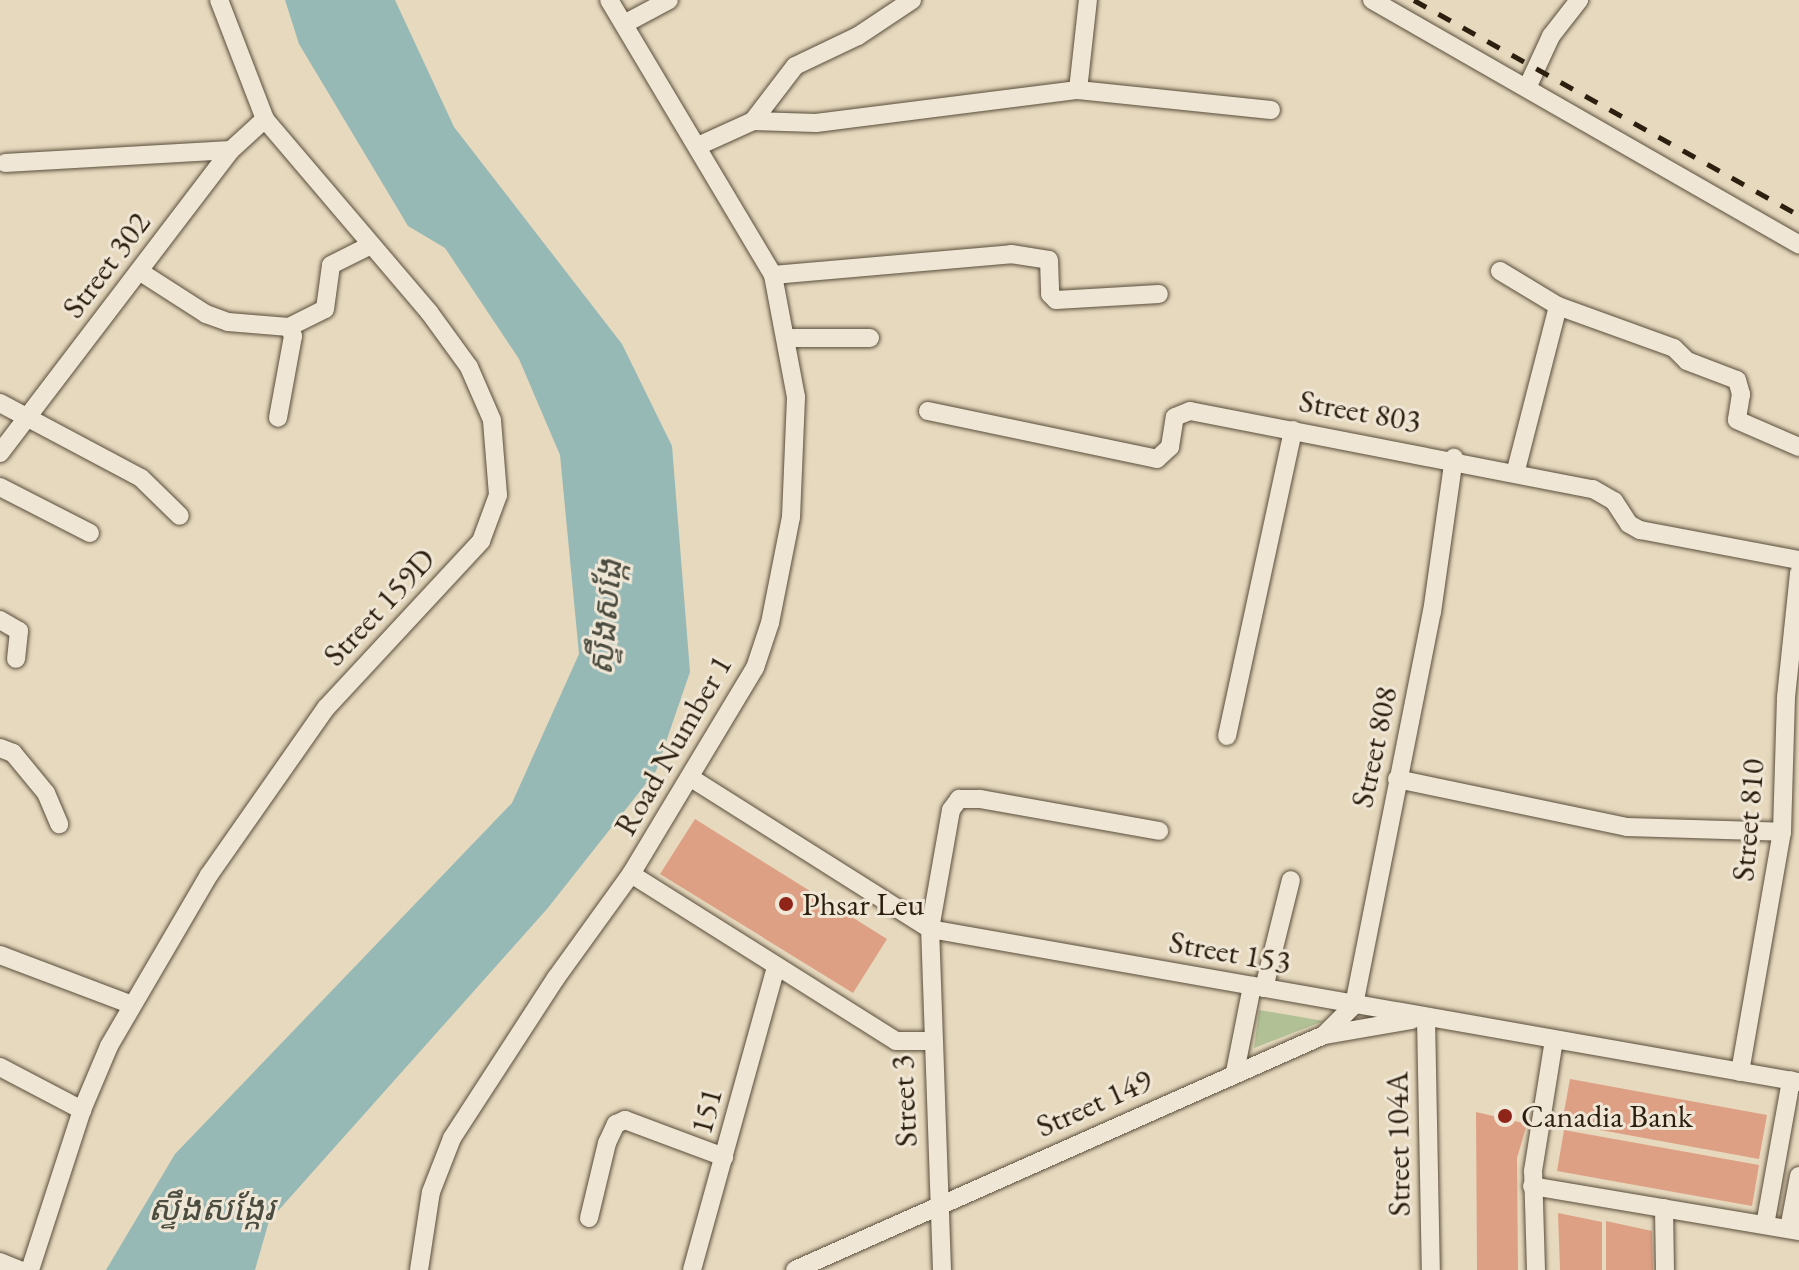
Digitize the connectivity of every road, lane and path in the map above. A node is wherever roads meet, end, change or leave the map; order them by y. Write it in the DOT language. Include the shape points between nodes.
graph roads {
  1 [pos="219,0"];
  2 [pos="609,0"];
  3 [pos="669,0"];
  4 [pos="912,0"];
  5 [pos="1088,0"];
  6 [pos="1372,0"];
  7 [pos="1579,0"];
  8 [pos="624,24"];
  9 [pos="1527,88"];
  10 [pos="1078,90"];
  11 [pos="1271,110"];
  12 [pos="265,119"];
  13 [pos="753,121"];
  14 [pos="698,146"];
  15 [pos="231,150"];
  16 [pos="5,163"];
  17 [pos="371,245"];
  18 [pos="1799,245"];
  19 [pos="139,271"];
  20 [pos="1500,271"];
  21 [pos="773,275"];
  22 [pos="1159,294"];
  23 [pos="1558,306"];
  24 [pos="289,327"];
  25 [pos="788,338"];
  26 [pos="870,338"];
  27 [pos="0,403"];
  28 [pos="928,411"];
  29 [pos="28,416"];
  30 [pos="278,418"];
  31 [pos="1293,430"];
  32 [pos="1799,447"];
  33 [pos="0,453"];
  34 [pos="1454,458"];
  35 [pos="1516,470"];
  36 [pos="0,487"];
  37 [pos="180,516"];
  38 [pos="90,533"];
  39 [pos="1799,560"];
  40 [pos="1799,573"];
  41 [pos="1797,605"];
  42 [pos="0,620"];
  43 [pos="16,659"];
  44 [pos="1227,736"];
  45 [pos="0,748"];
  46 [pos="691,778"];
  47 [pos="1397,779"];
  48 [pos="59,824"];
  49 [pos="1159,831"];
  50 [pos="1782,832"];
  51 [pos="631,874"];
  52 [pos="1291,880"];
  53 [pos="930,929"];
  54 [pos="0,955"];
  55 [pos="776,968"];
  56 [pos="1258,987"];
  57 [pos="132,1005"];
  58 [pos="1354,1005"];
  59 [pos="1426,1018"];
  60 [pos="1324,1035"];
  61 [pos="1554,1040"];
  62 [pos="931,1041"];
  63 [pos="0,1067"];
  64 [pos="1235,1072"];
  65 [pos="1740,1072"];
  66 [pos="1795,1081"];
  67 [pos="82,1110"];
  68 [pos="724,1157"];
  69 [pos="1799,1176"];
  70 [pos="1532,1186"];
  71 [pos="940,1205"];
  72 [pos="1664,1208"];
  73 [pos="589,1218"];
  74 [pos="1765,1225"];
  75 [pos="1794,1230"];
  76 [pos="0,1262"];
  77 [pos="20,1270"];
  78 [pos="30,1270"];
  79 [pos="419,1270"];
  80 [pos="692,1270"];
  81 [pos="795,1270"];
  82 [pos="942,1270"];
  83 [pos="1431,1270"];
  84 [pos="1536,1270"];
  85 [pos="1665,1270"];
  1 -- 12 [label="street, Street 159D"];
  2 -- 8 [label="street, Road Number 1"];
  3 -- 8 [label="street"];
  4 -- 13 [label="street" via="858,36 795,66"];
  5 -- 10 [label="street"];
  6 -- 9 [label="street"];
  7 -- 9 [label="street" via="1551,36"];
  8 -- 14 [label="street, Road Number 1"];
  9 -- 18 [label="street"];
  10 -- 11 [label="street"];
  10 -- 13 [label="street" via="816,123"];
  12 -- 15 [label="street, Street 302"];
  12 -- 17 [label="street, Street 159D"];
  13 -- 14 [label="street"];
  14 -- 21 [label="street, Road Number 1"];
  15 -- 16 [label="street"];
  15 -- 19 [label="street, Street 302"];
  17 -- 24 [label="street" via="331,265 325,309"];
  17 -- 57 [label="street, Street 159D" via="455,345 481,391 498,458 493,520 465,559 326,708 209,875"];
  19 -- 24 [label="street" via="206,314 228,322"];
  19 -- 29 [label="street, Street 302"];
  20 -- 23 [label="street"];
  21 -- 22 [label="street" via="1011,254 1049,260 1050,294 1056,300"];
  21 -- 25 [label="street, Road Number 1"];
  23 -- 32 [label="street" via="1674,348 1687,361 1737,380 1737,420"];
  23 -- 35 [label="street"];
  24 -- 30 [label="street" via="293,336"];
  25 -- 26 [label="street"];
  25 -- 46 [label="street, Road Number 1" via="797,458 782,570 755,668"];
  27 -- 29 [label="street"];
  28 -- 31 [label="street, Street 803" via="1157,459 1170,447 1180,411"];
  29 -- 33 [label="street, Street 302"];
  29 -- 37 [label="street" via="141,478"];
  31 -- 34 [label="street, Street 803"];
  31 -- 44 [label="street"];
  34 -- 35 [label="street, Street 803"];
  34 -- 47 [label="street, Street 808" via="1432,612"];
  35 -- 39 [label="street, Street 803" via="1604,494 1640,530"];
  36 -- 38 [label="street"];
  40 -- 41 [label="street, Street 810"];
  41 -- 50 [label="street, Street 810"];
  42 -- 43 [label="street" via="19,631"];
  45 -- 48 [label="street" via="13,753 46,793"];
  46 -- 51 [label="street, Road Number 1"];
  46 -- 53 [label="street, Street 153"];
  47 -- 50 [label="street" via="1627,827"];
  47 -- 58 [label="street, Street 808"];
  49 -- 53 [label="street, Street 3" via="959,799 951,810"];
  50 -- 65 [label="street, Street 810"];
  51 -- 55 [label="street"];
  51 -- 79 [label="street, Road Number 1" via="452,1138 431,1192"];
  52 -- 56 [label="street"];
  53 -- 56 [label="street, Street 153"];
  53 -- 62 [label="street, Street 3"];
  54 -- 57 [label="street"];
  55 -- 62 [label="street" via="896,1041"];
  55 -- 68 [label="street, 151"];
  56 -- 58 [label="street, Street 153"];
  56 -- 64 [label="street"];
  57 -- 67 [label="street, Street 159D"];
  58 -- 59 [label="street, Street 153"];
  58 -- 60 [label="street"];
  59 -- 60 [label="street, Street 149"];
  59 -- 61 [label="street, Street 153"];
  59 -- 83 [label="street, Street 104A"];
  60 -- 64 [label="street, Street 149"];
  61 -- 65 [label="street, Street 153"];
  61 -- 70 [label="street"];
  62 -- 71 [label="street, Street 3"];
  63 -- 67 [label="street"];
  64 -- 71 [label="street, Street 149"];
  65 -- 66 [label="street, Street 153"];
  66 -- 74 [label="street"];
  67 -- 78 [label="street, Street 159D"];
  68 -- 73 [label="street" via="625,1120 616,1124"];
  68 -- 80 [label="street, 151"];
  69 -- 75 [label="street"];
  70 -- 72 [label="street"];
  70 -- 84 [label="street"];
  71 -- 81 [label="street, Street 149"];
  71 -- 82 [label="street, Street 3"];
  72 -- 74 [label="street"];
  72 -- 85 [label="street"];
  74 -- 75 [label="street"];
  76 -- 77 [label="street"];
}
